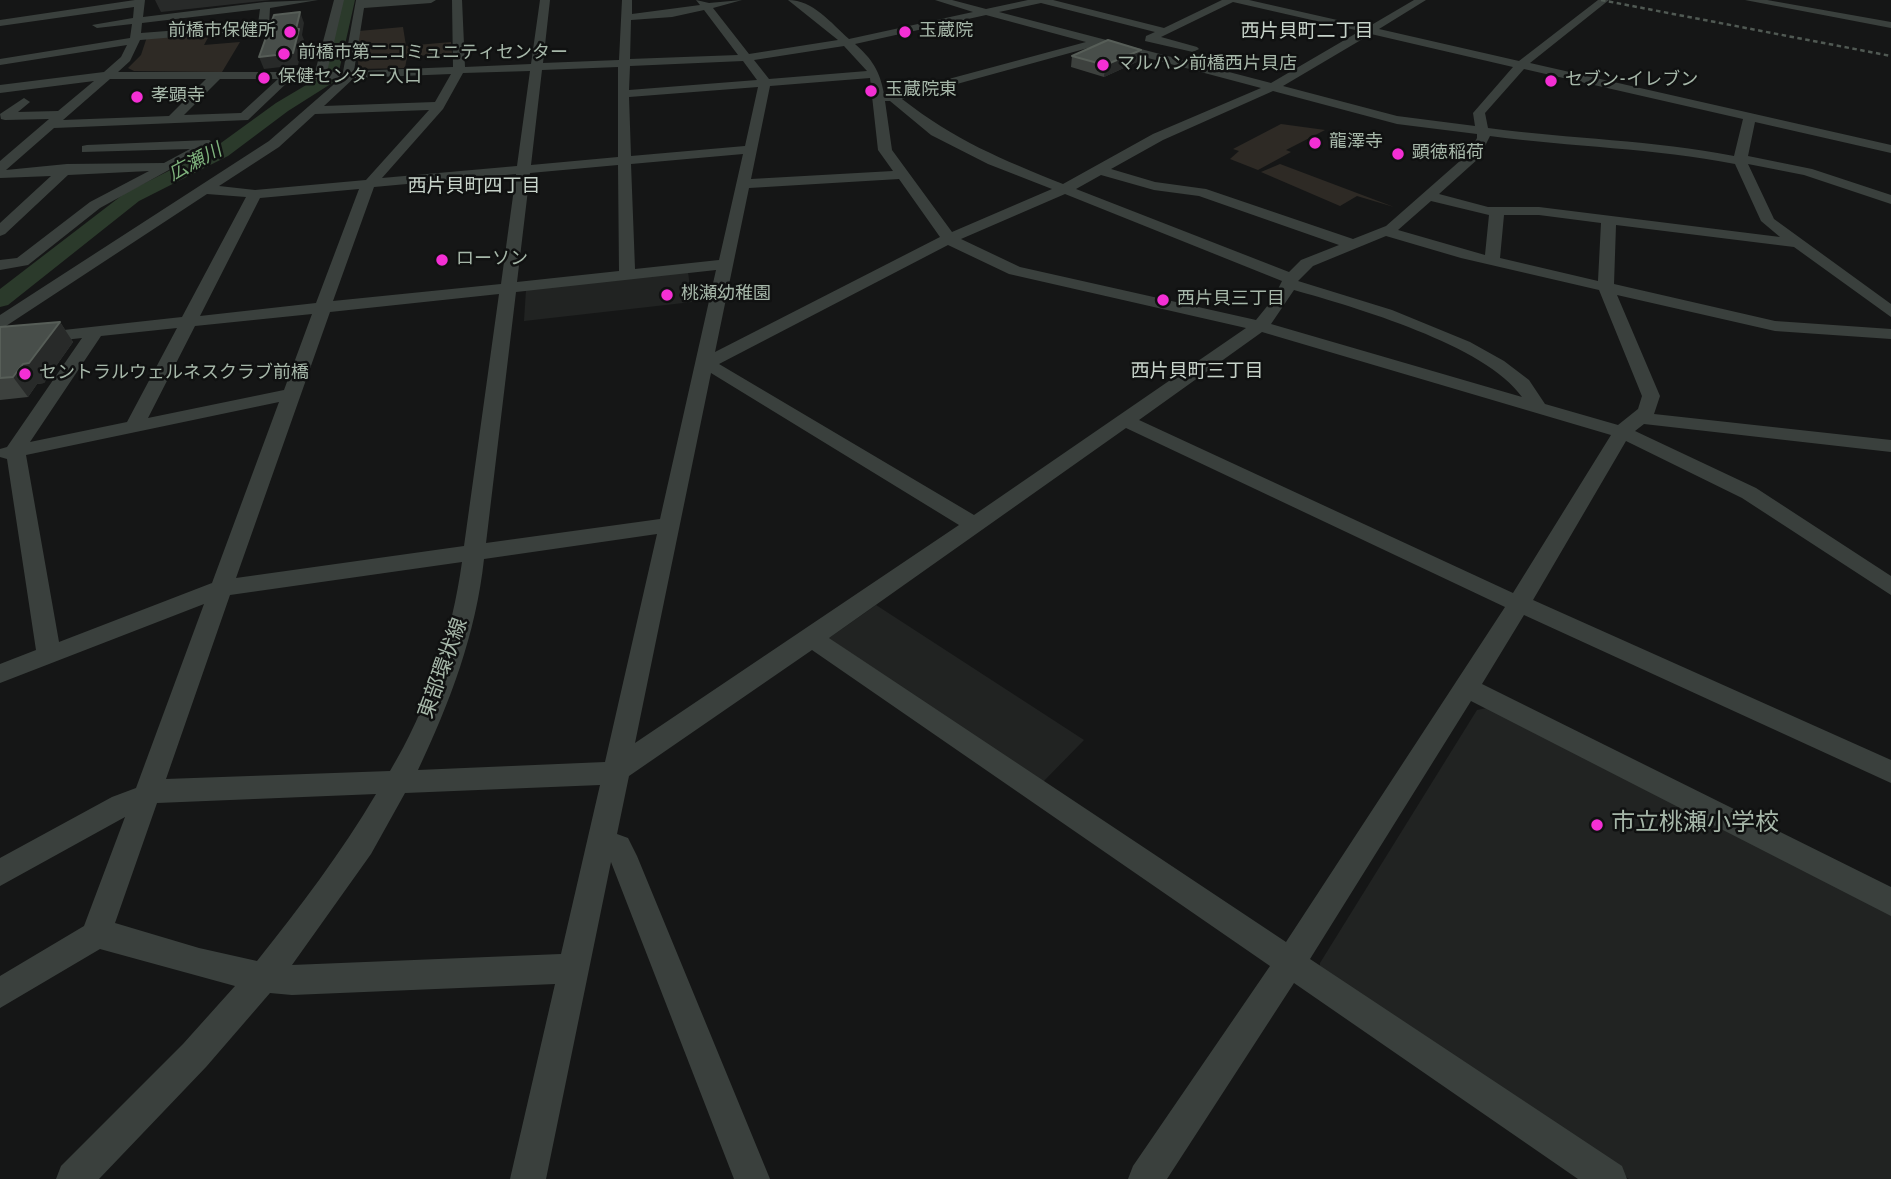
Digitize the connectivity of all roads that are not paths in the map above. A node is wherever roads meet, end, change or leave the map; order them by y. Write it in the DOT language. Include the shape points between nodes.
graph roads {
  1 [pos="313,0"];
  2 [pos="339,0"];
  3 [pos="431,0"];
  4 [pos="457,0"];
  5 [pos="545,0"];
  6 [pos="627,0"];
  7 [pos="737,0"];
  8 [pos="940,0"];
  9 [pos="1230,0"];
  10 [pos="1236,0"];
  11 [pos="1278,0"];
  12 [pos="1421,0"];
  13 [pos="1750,0"];
  14 [pos="1840,0"];
  15 [pos="140,1"];
  16 [pos="800,1"];
  17 [pos="1037,1"];
  18 [pos="1596,1"];
  19 [pos="361,2"];
  20 [pos="704,3"];
  21 [pos="265,5"];
  22 [pos="1265,7"];
  23 [pos="988,12"];
  24 [pos="1829,14"];
  25 [pos="626,17"];
  26 [pos="138,20"];
  27 [pos="0,23"];
  28 [pos="97,25"];
  29 [pos="1891,26"];
  30 [pos="1370,31"];
  31 [pos="1163,32"];
  32 [pos="1150,38"];
  33 [pos="135,39"];
  34 [pos="1098,41"];
  35 [pos="848,42"];
  36 [pos="1128,49"];
  37 [pos="1193,49"];
  38 [pos="744,58"];
  39 [pos="0,62"];
  40 [pos="623,63"];
  41 [pos="1521,65"];
  42 [pos="537,67"];
  43 [pos="459,71"];
  44 [pos="875,74"];
  45 [pos="110,75"];
  46 [pos="217,75"];
  47 [pos="322,75"];
  48 [pos="344,75"];
  49 [pos="288,76"];
  50 [pos="765,82"];
  51 [pos="1273,87"];
  52 [pos="0,89"];
  53 [pos="623,94"];
  54 [pos="885,98"];
  55 [pos="82,99"];
  56 [pos="59,100"];
  57 [pos="0,102"];
  58 [pos="439,106"];
  59 [pos="314,110"];
  60 [pos="63,115"];
  61 [pos="1750,117"];
  62 [pos="172,120"];
  63 [pos="115,122"];
  64 [pos="51,124"];
  65 [pos="1483,132"];
  66 [pos="87,149"];
  67 [pos="751,149"];
  68 [pos="1891,149"];
  69 [pos="1740,160"];
  70 [pos="625,162"];
  71 [pos="170,165"];
  72 [pos="0,168"];
  73 [pos="1100,170"];
  74 [pos="64,171"];
  75 [pos="524,171"];
  76 [pos="0,174"];
  77 [pos="902,176"];
  78 [pos="368,184"];
  79 [pos="744,184"];
  80 [pos="204,189"];
  81 [pos="1063,190"];
  82 [pos="255,194"];
  83 [pos="1429,196"];
  84 [pos="1891,200"];
  85 [pos="1497,211"];
  86 [pos="1609,221"];
  87 [pos="0,231"];
  88 [pos="1387,232"];
  89 [pos="950,240"];
  90 [pos="1793,243"];
  91 [pos="1356,245"];
  92 [pos="1492,261"];
  93 [pos="727,264"];
  94 [pos="0,265"];
  95 [pos="627,275"];
  96 [pos="1290,281"];
  97 [pos="1606,287"];
  98 [pos="509,288"];
  99 [pos="324,306"];
  100 [pos="1891,312"];
  101 [pos="188,321"];
  102 [pos="0,322"];
  103 [pos="1260,326"];
  104 [pos="95,332"];
  105 [pos="1891,334"];
  106 [pos="0,342"];
  107 [pos="704,364"];
  108 [pos="291,394"];
  109 [pos="1537,405"];
  110 [pos="1124,420"];
  111 [pos="135,425"];
  112 [pos="1632,425"];
  113 [pos="1891,446"];
  114 [pos="8,453"];
  115 [pos="974,524"];
  116 [pos="670,525"];
  117 [pos="473,551"];
  118 [pos="1891,587"];
  119 [pos="222,588"];
  120 [pos="1521,604"];
  121 [pos="812,638"];
  122 [pos="49,654"];
  123 [pos="0,674"];
  124 [pos="1468,688"];
  125 [pos="616,770"];
  126 [pos="1891,772"];
  127 [pos="397,781"];
  128 [pos="147,793"];
  129 [pos="602,841"];
  130 [pos="0,873"];
  131 [pos="1891,902"];
  132 [pos="96,935"];
  133 [pos="1292,963"];
  134 [pos="574,968"];
  135 [pos="262,978"];
  136 [pos="0,993"];
  137 [pos="74,1179"];
  138 [pos="528,1179"];
  139 [pos="751,1179"];
  140 [pos="1146,1179"];
  141 [pos="1609,1179"];
  1 -- 21 [label="street"];
  2 -- 47 [label="street"];
  3 -- 19 [label="street"];
  4 -- 43 [label="street"];
  5 -- 42 [label="street, 東部環状線"];
  6 -- 25 [label="street"];
  7 -- 20 [label="street"];
  8 -- 23 [label="street"];
  9 -- 31 [label="street"];
  10 -- 22 [label="street"];
  11 -- 22 [label="street"];
  12 -- 30 [label="street"];
  13 -- 24 [label="street"];
  14 -- 24 [label="street"];
  15 -- 26 [label="street"];
  15 -- 27 [label="street"];
  16 -- 35 [label="street"];
  17 -- 23 [label="street"];
  17 -- 31 [label="street"];
  18 -- 41 [label="street"];
  19 -- 48 [label="street"];
  20 -- 25 [label="street" via="668,15"];
  20 -- 38 [label="street"];
  21 -- 26 [label="street"];
  21 -- 33 [label="street" via="260,27"];
  22 -- 30 [label="street"];
  23 -- 34 [label="street"];
  23 -- 35 [label="street"];
  24 -- 29 [label="street"];
  25 -- 40 [label="street"];
  26 -- 28 [label="street"];
  26 -- 33 [label="street"];
  30 -- 41 [label="street"];
  30 -- 51 [label="street"];
  31 -- 32 [label="street"];
  32 -- 36 [label="street"];
  32 -- 37 [label="street"];
  33 -- 39 [label="street"];
  33 -- 45 [label="street" via="126,59"];
  34 -- 36 [label="street"];
  34 -- 54 [label="street"];
  35 -- 38 [label="street"];
  35 -- 44 [label="street"];
  36 -- 51 [label="street"];
  38 -- 40 [label="street"];
  38 -- 50 [label="street"];
  40 -- 42 [label="street"];
  40 -- 53 [label="street"];
  41 -- 61 [label="street"];
  41 -- 65 [label="street" via="1479,113"];
  42 -- 43 [label="street"];
  42 -- 75 [label="street, 東部環状線"];
  43 -- 48 [label="street"];
  43 -- 58 [label="street"];
  44 -- 50 [label="street"];
  44 -- 54 [label="street"];
  45 -- 46 [label="street"];
  45 -- 52 [label="street"];
  45 -- 55 [label="street"];
  46 -- 49 [label="street"];
  46 -- 62 [label="street"];
  47 -- 48 [label="street"];
  47 -- 49 [label="street"];
  48 -- 59 [label="street"];
  49 -- 62 [label="street" via="247,116"];
  50 -- 53 [label="street"];
  50 -- 67 [label="street"];
  51 -- 65 [label="street" via="1397,120"];
  51 -- 73 [label="street" via="1158,137"];
  53 -- 70 [label="street"];
  54 -- 77 [label="street" via="885,150"];
  54 -- 81 [label="street" via="945,138"];
  55 -- 56 [label="street"];
  55 -- 60 [label="street"];
  57 -- 60 [label="street" via="30,102 5,116"];
  58 -- 59 [label="street"];
  58 -- 78 [label="street"];
  59 -- 80 [label="street" via="274,144"];
  60 -- 64 [label="street"];
  61 -- 68 [label="street"];
  61 -- 69 [label="street"];
  62 -- 63 [label="street"];
  63 -- 64 [label="street"];
  63 -- 66 [label="street"];
  64 -- 72 [label="street"];
  65 -- 69 [label="street"];
  65 -- 83 [label="street" via="1474,155"];
  66 -- 71 [label="street" via="209,144"];
  66 -- 74 [label="street"];
  67 -- 70 [label="street"];
  67 -- 79 [label="street"];
  69 -- 84 [label="street" via="1807,172"];
  69 -- 90 [label="street" via="1768,221"];
  70 -- 75 [label="street"];
  70 -- 95 [label="street"];
  71 -- 74 [label="street"];
  71 -- 94 [label="street" via="95,205 22,262"];
  73 -- 81 [label="street"];
  73 -- 91 [label="street" via="1154,186 1201,192"];
  74 -- 76 [label="street"];
  74 -- 87 [label="street"];
  75 -- 78 [label="street"];
  75 -- 98 [label="street, 東部環状線"];
  77 -- 79 [label="street"];
  77 -- 89 [label="street"];
  78 -- 82 [label="street"];
  78 -- 99 [label="street"];
  79 -- 93 [label="street"];
  80 -- 82 [label="street"];
  80 -- 102 [label="street"];
  81 -- 89 [label="street"];
  81 -- 96 [label="street"];
  82 -- 101 [label="street"];
  83 -- 85 [label="street"];
  83 -- 88 [label="street"];
  85 -- 86 [label="street" via="1539,211"];
  85 -- 92 [label="street"];
  86 -- 90 [label="street"];
  86 -- 97 [label="street"];
  88 -- 91 [label="street"];
  88 -- 92 [label="street"];
  89 -- 103 [label="street" via="1016,271"];
  89 -- 107 [label="street"];
  90 -- 100 [label="street"];
  91 -- 96 [label="street" via="1311,260"];
  92 -- 97 [label="street"];
  93 -- 95 [label="street"];
  93 -- 107 [label="street"];
  95 -- 98 [label="street"];
  96 -- 103 [label="street"];
  96 -- 109 [label="street" via="1474,349 1514,376"];
  97 -- 105 [label="street" via="1790,329"];
  97 -- 112 [label="street" via="1651,396 1651,405"];
  98 -- 99 [label="street"];
  98 -- 117 [label="street, 東部環状線"];
  99 -- 101 [label="street"];
  99 -- 108 [label="street"];
  101 -- 104 [label="street"];
  101 -- 111 [label="street"];
  103 -- 109 [label="street"];
  103 -- 110 [label="street"];
  104 -- 106 [label="street"];
  104 -- 114 [label="street"];
  107 -- 115 [label="street"];
  107 -- 116 [label="street"];
  108 -- 111 [label="street"];
  108 -- 119 [label="street"];
  109 -- 112 [label="street"];
  110 -- 115 [label="street"];
  110 -- 120 [label="street"];
  111 -- 114 [label="street"];
  112 -- 113 [label="street" via="1660,422"];
  112 -- 118 [label="street" via="1749,493"];
  112 -- 120 [label="street"];
  114 -- 122 [label="street"];
  115 -- 121 [label="street"];
  116 -- 117 [label="street"];
  116 -- 125 [label="street"];
  117 -- 119 [label="street"];
  117 -- 127 [label="street, 東部環状線" via="461,633 436,703"];
  119 -- 122 [label="street"];
  119 -- 128 [label="street"];
  120 -- 124 [label="street"];
  120 -- 126 [label="street"];
  121 -- 125 [label="street"];
  121 -- 133 [label="street"];
  122 -- 123 [label="street"];
  124 -- 131 [label="street"];
  124 -- 133 [label="street"];
  125 -- 127 [label="street" via="596,775"];
  125 -- 129 [label="street"];
  127 -- 128 [label="street"];
  127 -- 135 [label="street, 東部環状線" via="353,855"];
  128 -- 130 [label="street"];
  128 -- 132 [label="street"];
  129 -- 134 [label="street"];
  129 -- 139 [label="street" via="618,847 622,856"];
  132 -- 135 [label="street"];
  132 -- 136 [label="street"];
  133 -- 140 [label="street"];
  133 -- 141 [label="street"];
  134 -- 135 [label="street"];
  134 -- 138 [label="street"];
  135 -- 137 [label="street, 東部環状線" via="167,1085"];
}
